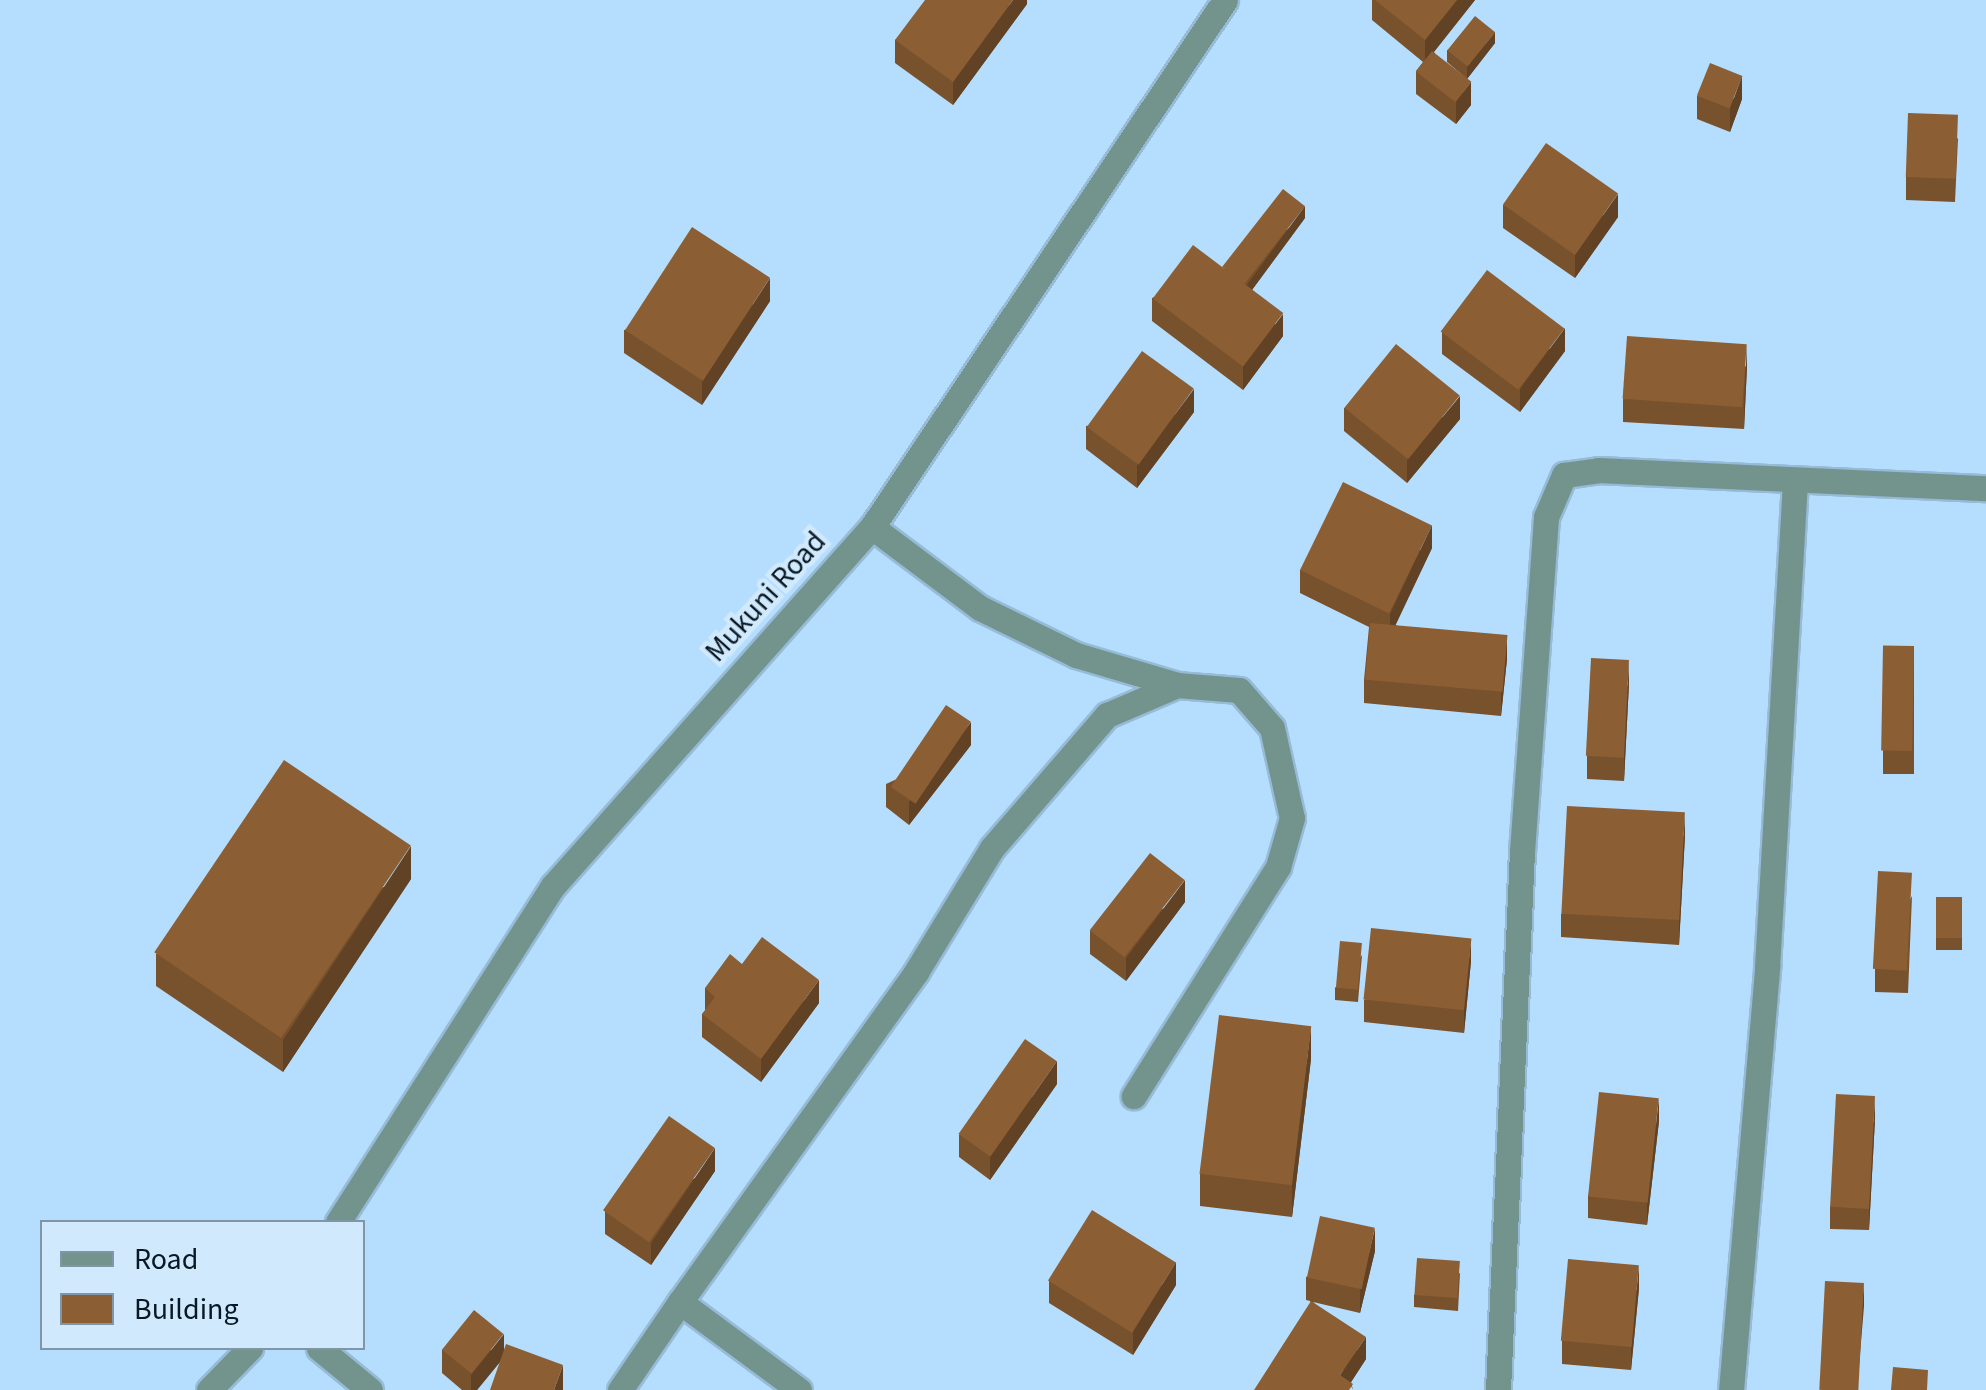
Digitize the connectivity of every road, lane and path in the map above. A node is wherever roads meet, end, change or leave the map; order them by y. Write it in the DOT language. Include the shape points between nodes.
graph roads {
  1 [pos="1225,0"];
  2 [pos="1795,480"];
  3 [pos="1986,488"];
  4 [pos="872,527"];
  5 [pos="1177,685"];
  6 [pos="1134,1096"];
  7 [pos="339,1220"];
  8 [pos="680,1302"];
  9 [pos="248,1350"];
  10 [pos="321,1350"];
  11 [pos="209,1390"];
  12 [pos="370,1390"];
  13 [pos="620,1390"];
  14 [pos="799,1390"];
  15 [pos="1498,1390"];
  16 [pos="1731,1390"];
  1 -- 4 [label="street, Mukuni Road"];
  2 -- 3 [label="street"];
  2 -- 15 [label="street" via="1598,470 1564,476 1546,516 1522,852"];
  2 -- 16 [label="street" via="1767,967"];
  4 -- 5 [label="street" via="980,608 1076,656"];
  4 -- 7 [label="street, Mukuni Road" via="553,886"];
  5 -- 6 [label="street" via="1238,690 1272,728 1292,818 1278,867"];
  5 -- 8 [label="street" via="1107,715 992,848 916,972"];
  8 -- 13 [label="street"];
  8 -- 14 [label="street"];
  9 -- 11 [label="street"];
  10 -- 12 [label="street"];
}
